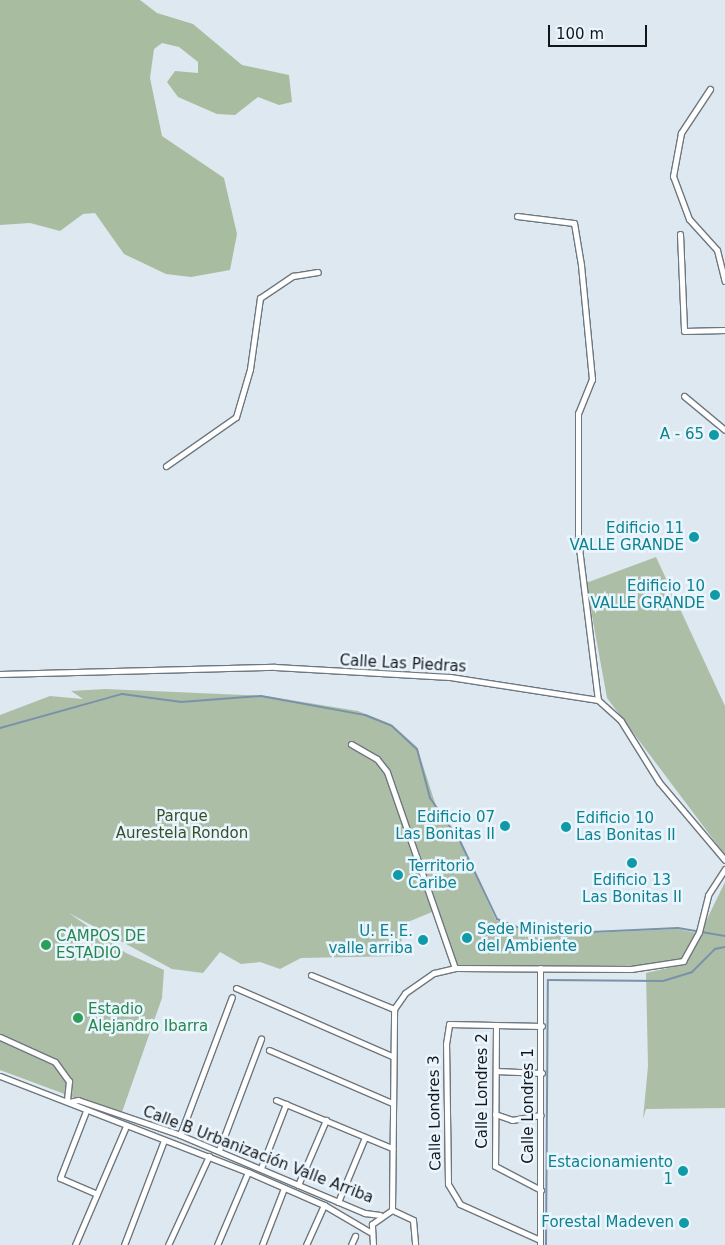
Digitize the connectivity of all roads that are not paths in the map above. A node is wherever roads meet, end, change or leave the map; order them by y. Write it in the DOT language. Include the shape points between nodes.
graph roads {
  1 [pos="710,89"];
  2 [pos="517,216"];
  3 [pos="680,234"];
  4 [pos="318,272"];
  5 [pos="725,281"];
  6 [pos="725,330"];
  7 [pos="684,396"];
  8 [pos="725,430"];
  9 [pos="166,466"];
  10 [pos="0,674"];
  11 [pos="598,700"];
  12 [pos="351,744"];
  13 [pos="725,860"];
  14 [pos="725,869"];
  15 [pos="455,968"];
  16 [pos="540,968"];
  17 [pos="311,975"];
  18 [pos="236,988"];
  19 [pos="232,997"];
  20 [pos="394,1010"];
  21 [pos="496,1025"];
  22 [pos="542,1026"];
  23 [pos="0,1037"];
  24 [pos="260,1039"];
  25 [pos="269,1050"];
  26 [pos="392,1056"];
  27 [pos="496,1071"];
  28 [pos="542,1073"];
  29 [pos="0,1076"];
  30 [pos="276,1100"];
  31 [pos="68,1101"];
  32 [pos="392,1103"];
  33 [pos="286,1104"];
  34 [pos="86,1112"];
  35 [pos="495,1114"];
  36 [pos="541,1115"];
  37 [pos="326,1120"];
  38 [pos="126,1126"];
  39 [pos="180,1135"];
  40 [pos="365,1137"];
  41 [pos="164,1140"];
  42 [pos="392,1148"];
  43 [pos="219,1150"];
  44 [pos="209,1156"];
  45 [pos="261,1168"];
  46 [pos="248,1172"];
  47 [pos="298,1185"];
  48 [pos="284,1188"];
  49 [pos="541,1190"];
  50 [pos="97,1194"];
  51 [pos="338,1202"];
  52 [pos="324,1205"];
  53 [pos="392,1210"];
  54 [pos="380,1215"];
  55 [pos="370,1232"];
  56 [pos="355,1236"];
  57 [pos="540,1242"];
  58 [pos="416,1243"];
  59 [pos="75,1245"];
  60 [pos="124,1245"];
  61 [pos="168,1245"];
  62 [pos="217,1245"];
  63 [pos="262,1245"];
  64 [pos="306,1245"];
  65 [pos="352,1245"];
  66 [pos="373,1245"];
  67 [pos="423,1245"];
  1 -- 5 [label="street" via="681,133 673,176 689,219 717,250"];
  2 -- 11 [label="street" via="574,224 581,265 592,379 578,414 578,540"];
  3 -- 6 [label="street" via="684,331"];
  4 -- 9 [label="street" via="293,276 260,298 250,369 236,417"];
  7 -- 8 [label="street"];
  10 -- 11 [label="street, Calle Las Piedras" via="276,667 450,677"];
  11 -- 13 [label="street" via="621,721 659,782"];
  12 -- 15 [label="street" via="377,759 387,772"];
  14 -- 16 [label="street" via="708,895 699,932 683,961 631,969"];
  15 -- 16 [label="street"];
  15 -- 20 [label="street" via="416,983"];
  16 -- 22 [label="street, Calle Londres 1"];
  17 -- 20 [label="street"];
  18 -- 26 [label="street"];
  19 -- 39 [label="street"];
  20 -- 26 [label="street"];
  21 -- 22 [label="street, Calle Londres 3"];
  21 -- 27 [label="street, Calle Londres 2"];
  21 -- 57 [label="street, Calle Londres 3" via="449,1024 448,1184 460,1204"];
  22 -- 28 [label="street, Calle Londres 1"];
  23 -- 31 [label="street" via="55,1062 69,1081"];
  24 -- 43 [label="street"];
  25 -- 32 [label="street"];
  26 -- 32 [label="street"];
  27 -- 28 [label="street"];
  27 -- 35 [label="street, Calle Londres 2"];
  28 -- 36 [label="street, Calle Londres 1"];
  29 -- 31 [label="street, Calle B Urbanización Valle Arriba"];
  30 -- 33 [label="street"];
  31 -- 34 [label="street, Calle B Urbanización Valle Arriba"];
  31 -- 39 [label="street, Calle B Urbanización Valle Arriba" via="78,1100"];
  32 -- 42 [label="street"];
  33 -- 37 [label="street"];
  33 -- 45 [label="street"];
  34 -- 38 [label="street, Calle B Urbanización Valle Arriba"];
  34 -- 50 [label="street" via="60,1178"];
  35 -- 36 [label="street" via="512,1120"];
  35 -- 49 [label="street, Calle Londres 2" via="495,1166"];
  36 -- 49 [label="street, Calle Londres 1"];
  37 -- 40 [label="street"];
  37 -- 47 [label="street"];
  38 -- 41 [label="street, Calle B Urbanización Valle Arriba"];
  38 -- 50 [label="street"];
  39 -- 43 [label="street, Calle B Urbanización Valle Arriba"];
  40 -- 42 [label="street"];
  40 -- 51 [label="street"];
  41 -- 44 [label="street, Calle B Urbanización Valle Arriba"];
  41 -- 60 [label="street"];
  42 -- 53 [label="street"];
  43 -- 45 [label="street, Calle B Urbanización Valle Arriba"];
  44 -- 46 [label="street, Calle B Urbanización Valle Arriba"];
  44 -- 61 [label="street"];
  45 -- 47 [label="street, Calle B Urbanización Valle Arriba"];
  46 -- 48 [label="street, Calle B Urbanización Valle Arriba"];
  46 -- 62 [label="street"];
  47 -- 51 [label="street, Calle B Urbanización Valle Arriba"];
  48 -- 52 [label="street, Calle B Urbanización Valle Arriba"];
  48 -- 63 [label="street"];
  49 -- 57 [label="street, Calle Londres 1"];
  50 -- 59 [label="street"];
  51 -- 54 [label="street, Calle B Urbanización Valle Arriba"];
  52 -- 55 [label="street, Calle B Urbanización Valle Arriba"];
  52 -- 64 [label="street"];
  53 -- 54 [label="street"];
  53 -- 58 [label="street" via="413,1220"];
  54 -- 55 [label="street"];
  55 -- 66 [label="street"];
  56 -- 65 [label="street"];
  58 -- 67 [label="street"];
}
